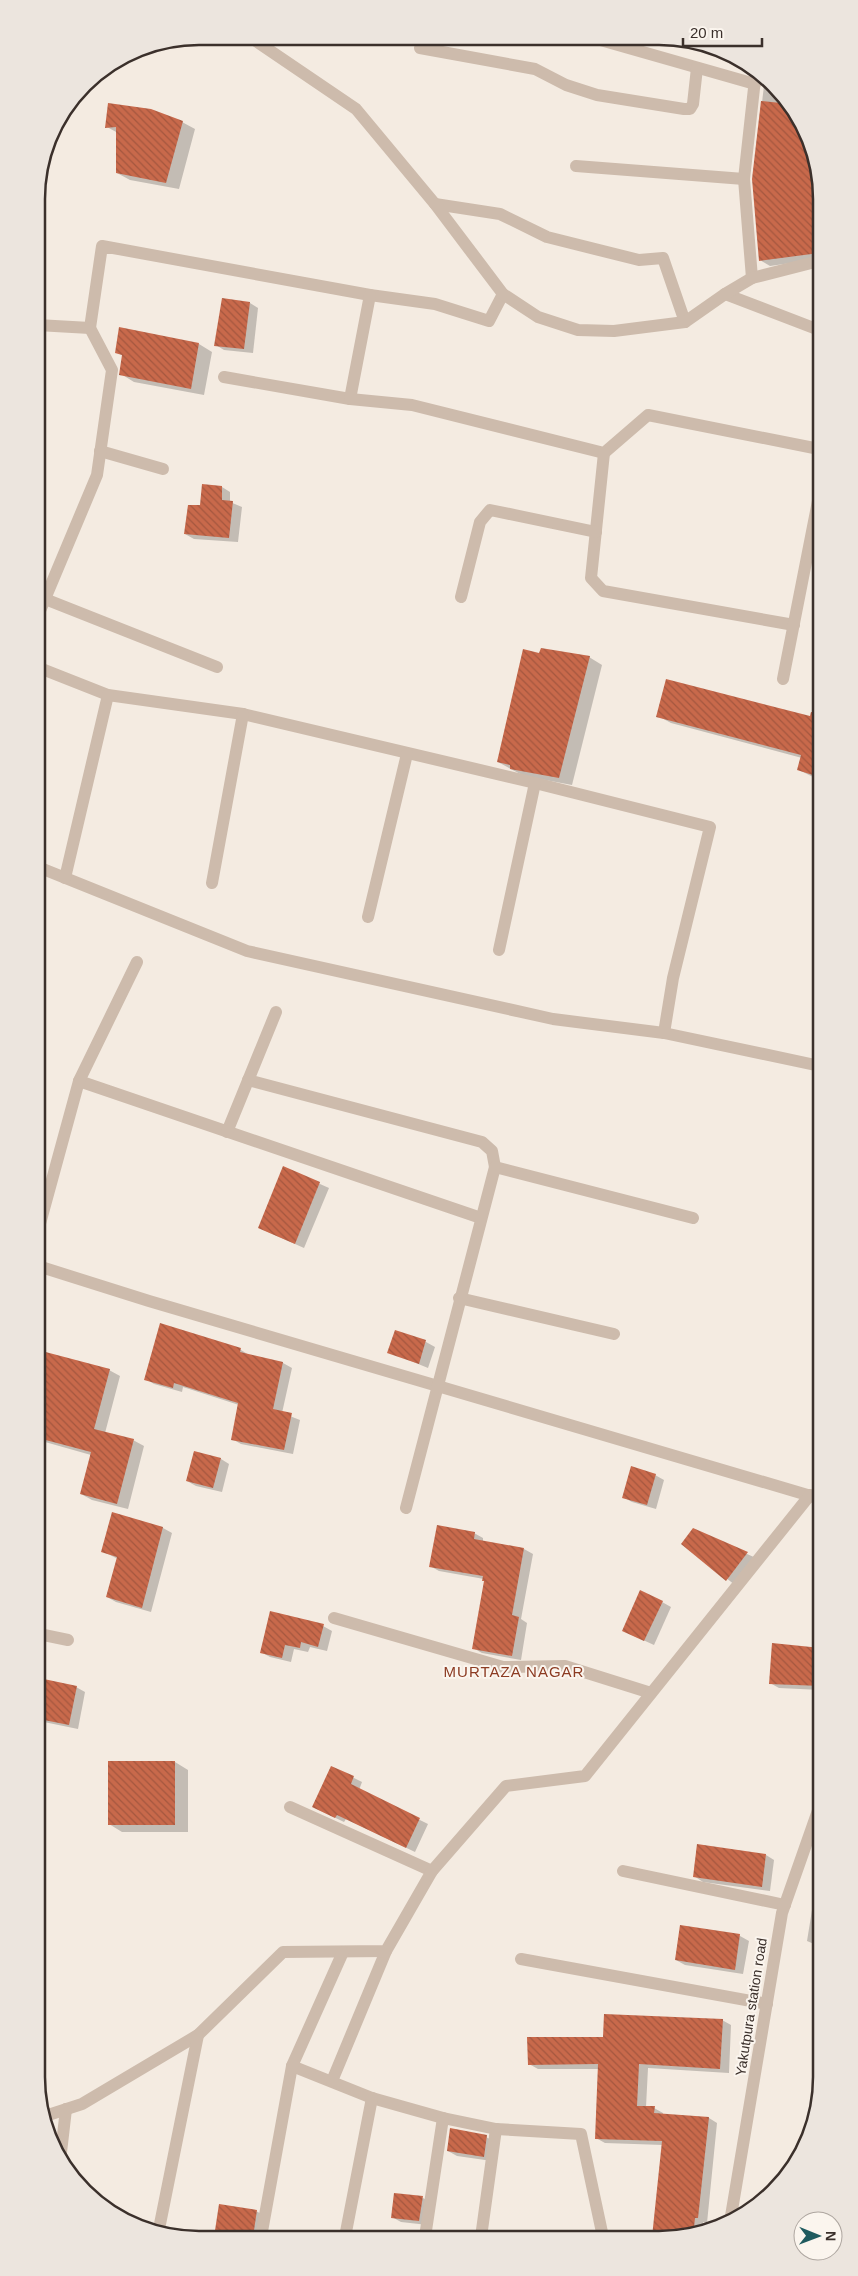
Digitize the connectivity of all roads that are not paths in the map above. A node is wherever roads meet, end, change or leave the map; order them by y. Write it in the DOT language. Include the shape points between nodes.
graph roads {
  1 [pos="262,45"];
  2 [pos="618,45"];
  3 [pos="420,48"];
  4 [pos="697,68"];
  5 [pos="755,79"];
  6 [pos="755,84"];
  7 [pos="576,166"];
  8 [pos="744,179"];
  9 [pos="435,204"];
  10 [pos="813,263"];
  11 [pos="752,278"];
  12 [pos="504,294"];
  13 [pos="725,294"];
  14 [pos="370,295"];
  15 [pos="685,322"];
  16 [pos="45,325"];
  17 [pos="90,328"];
  18 [pos="813,328"];
  19 [pos="224,378"];
  20 [pos="350,398"];
  21 [pos="813,448"];
  22 [pos="100,451"];
  23 [pos="604,453"];
  24 [pos="163,469"];
  25 [pos="813,527"];
  26 [pos="596,532"];
  27 [pos="461,597"];
  28 [pos="45,599"];
  29 [pos="794,625"];
  30 [pos="217,667"];
  31 [pos="45,670"];
  32 [pos="783,679"];
  33 [pos="108,695"];
  34 [pos="243,714"];
  35 [pos="407,754"];
  36 [pos="535,782"];
  37 [pos="45,870"];
  38 [pos="64,878"];
  39 [pos="212,883"];
  40 [pos="368,917"];
  41 [pos="498,950"];
  42 [pos="138,962"];
  43 [pos="276,1012"];
  44 [pos="664,1033"];
  45 [pos="813,1065"];
  46 [pos="248,1080"];
  47 [pos="79,1081"];
  48 [pos="227,1132"];
  49 [pos="495,1167"];
  50 [pos="45,1205"];
  51 [pos="481,1218"];
  52 [pos="693,1218"];
  53 [pos="45,1268"];
  54 [pos="459,1298"];
  55 [pos="614,1334"];
  56 [pos="436,1386"];
  57 [pos="813,1496"];
  58 [pos="813,1499"];
  59 [pos="406,1508"];
  60 [pos="334,1618"];
  61 [pos="45,1635"];
  62 [pos="68,1640"];
  63 [pos="651,1692"];
  64 [pos="290,1807"];
  65 [pos="813,1825"];
  66 [pos="432,1871"];
  67 [pos="623,1871"];
  68 [pos="785,1905"];
  69 [pos="386,1951"];
  70 [pos="343,1952"];
  71 [pos="521,1959"];
  72 [pos="767,2004"];
  73 [pos="198,2035"];
  74 [pos="292,2066"];
  75 [pos="332,2081"];
  76 [pos="372,2098"];
  77 [pos="66,2110"];
  78 [pos="50,2115"];
  79 [pos="443,2118"];
  80 [pos="496,2129"];
  81 [pos="62,2146"];
  82 [pos="732,2212"];
  83 [pos="160,2226"];
  84 [pos="261,2231"];
  85 [pos="346,2231"];
  86 [pos="425,2231"];
  87 [pos="482,2231"];
  88 [pos="602,2231"];
  1 -- 9 [label="street" via="356,109"];
  2 -- 4 [label="street"];
  3 -- 4 [label="street" via="535,69 566,85 597,95 684,109 690,109 693,104"];
  4 -- 6 [label="street"];
  5 -- 6 [label="street"];
  6 -- 8 [label="street"];
  7 -- 8 [label="street"];
  8 -- 11 [label="street"];
  9 -- 12 [label="street"];
  9 -- 15 [label="street" via="500,214 547,237 639,260 662,258"];
  10 -- 11 [label="street"];
  11 -- 13 [label="street"];
  12 -- 14 [label="street" via="489,321 434,304"];
  12 -- 15 [label="street" via="538,317 578,330 614,331"];
  13 -- 15 [label="street"];
  13 -- 18 [label="street"];
  14 -- 17 [label="street" via="102,246"];
  14 -- 20 [label="street"];
  16 -- 17 [label="street"];
  17 -- 22 [label="street" via="112,370"];
  19 -- 20 [label="street"];
  20 -- 23 [label="street" via="412,406"];
  21 -- 23 [label="street" via="648,415"];
  22 -- 24 [label="street"];
  22 -- 28 [label="street" via="97,475"];
  23 -- 26 [label="street"];
  25 -- 29 [label="street"];
  26 -- 27 [label="street" via="490,510 480,522"];
  26 -- 29 [label="street" via="591,578 603,592"];
  28 -- 30 [label="street"];
  29 -- 32 [label="street"];
  31 -- 33 [label="street"];
  33 -- 34 [label="street"];
  33 -- 38 [label="street"];
  34 -- 35 [label="street"];
  34 -- 39 [label="street"];
  35 -- 36 [label="street"];
  35 -- 40 [label="street"];
  36 -- 41 [label="street"];
  36 -- 44 [label="street" via="710,827 673,978"];
  37 -- 38 [label="street"];
  38 -- 44 [label="street" via="247,951 553,1019"];
  42 -- 47 [label="street"];
  43 -- 46 [label="street"];
  44 -- 45 [label="street"];
  46 -- 48 [label="street"];
  46 -- 49 [label="street" via="482,1142 492,1151"];
  47 -- 48 [label="street"];
  47 -- 50 [label="street"];
  48 -- 51 [label="street"];
  49 -- 51 [label="street"];
  49 -- 52 [label="street"];
  51 -- 54 [label="street"];
  53 -- 56 [label="street"];
  54 -- 55 [label="street"];
  54 -- 56 [label="street"];
  56 -- 57 [label="street"];
  56 -- 59 [label="street"];
  58 -- 63 [label="street"];
  60 -- 63 [label="street" via="504,1667 565,1666"];
  61 -- 62 [label="street"];
  63 -- 66 [label="street" via="585,1776 506,1786"];
  64 -- 66 [label="street"];
  65 -- 68 [label="street, Yakutpura station road"];
  66 -- 69 [label="street"];
  67 -- 68 [label="street"];
  68 -- 72 [label="street, Yakutpura station road"];
  69 -- 70 [label="street"];
  69 -- 75 [label="street"];
  70 -- 73 [label="street" via="283,1952"];
  70 -- 74 [label="street"];
  71 -- 72 [label="street"];
  72 -- 82 [label="street, Yakutpura station road"];
  73 -- 77 [label="street" via="82,2104"];
  73 -- 83 [label="street"];
  74 -- 75 [label="street"];
  74 -- 84 [label="street"];
  75 -- 76 [label="street"];
  76 -- 79 [label="street"];
  76 -- 85 [label="street"];
  77 -- 78 [label="street"];
  77 -- 81 [label="street"];
  79 -- 80 [label="street"];
  79 -- 86 [label="street"];
  80 -- 87 [label="street"];
  80 -- 88 [label="street" via="582,2134"];
}
